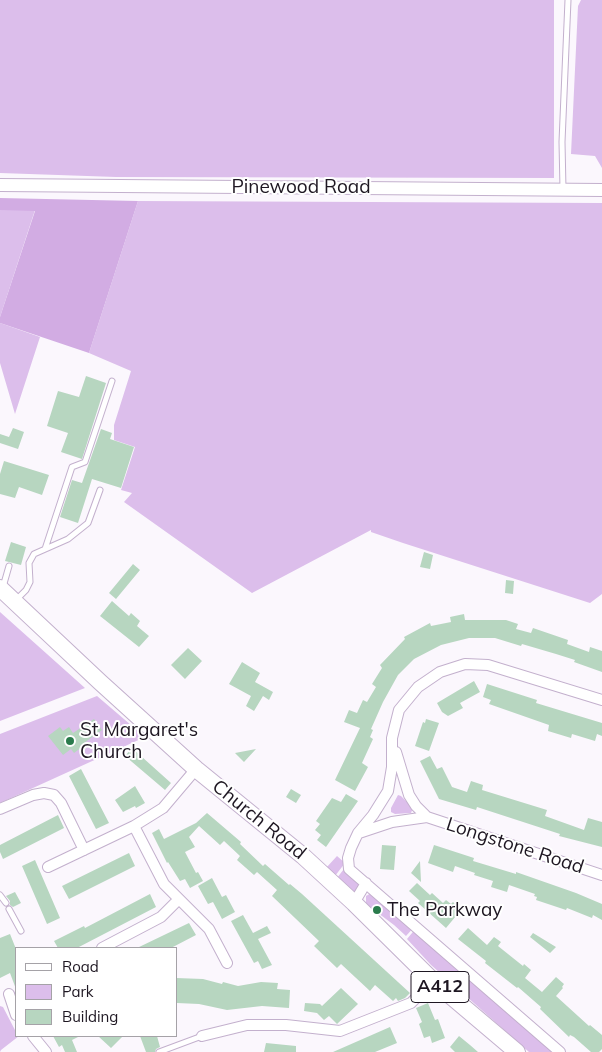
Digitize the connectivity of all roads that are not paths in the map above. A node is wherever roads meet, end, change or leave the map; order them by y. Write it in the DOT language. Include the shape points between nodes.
graph roads {
  1 [pos="568,0"];
  2 [pos="0,185"];
  3 [pos="563,189"];
  4 [pos="602,190"];
  5 [pos="112,380"];
  6 [pos="100,490"];
  7 [pos="45,549"];
  8 [pos="9,566"];
  9 [pos="1,589"];
  10 [pos="14,601"];
  11 [pos="602,700"];
  12 [pos="392,738"];
  13 [pos="196,769"];
  14 [pos="0,809"];
  15 [pos="427,817"];
  16 [pos="134,826"];
  17 [pos="358,833"];
  18 [pos="84,850"];
  19 [pos="48,867"];
  20 [pos="602,875"];
  21 [pos="366,883"];
  22 [pos="0,895"];
  23 [pos="178,899"];
  24 [pos="354,902"];
  25 [pos="21,931"];
  26 [pos="104,947"];
  27 [pos="226,963"];
  28 [pos="433,981"];
  29 [pos="8,992"];
  30 [pos="15,1012"];
  31 [pos="202,1036"];
  32 [pos="34,1037"];
  33 [pos="46,1052"];
  34 [pos="159,1052"];
  35 [pos="516,1052"];
  36 [pos="560,1052"];
  1 -- 3 [label="lane"];
  2 -- 3 [label="street, Pinewood Road"];
  3 -- 4 [label="street, Pinewood Road"];
  5 -- 7 [label="lane" via="85,462 72,468"];
  6 -- 7 [label="lane" via="88,523 68,539"];
  7 -- 10 [label="lane" via="34,554 29,563 30,582"];
  8 -- 9 [label="lane"];
  9 -- 10 [label="main road, Church Road / A412"];
  10 -- 13 [label="main road, Church Road / A412"];
  11 -- 12 [label="street" via="488,665 465,664 440,672 418,687 398,710"];
  12 -- 15 [label="street" via="409,795"];
  12 -- 17 [label="street" via="388,791"];
  13 -- 16 [label="street" via="163,808"];
  13 -- 24 [label="main road, Church Road / A412"];
  14 -- 18 [label="street" via="33,795 54,795"];
  15 -- 17 [label="street" via="392,822"];
  15 -- 20 [label="street, Longstone Road"];
  16 -- 18 [label="street"];
  16 -- 23 [label="street" via="164,884"];
  17 -- 21 [label="street" via="348,858 349,869"];
  18 -- 19 [label="street"];
  21 -- 24 [label="street"];
  21 -- 36 [label="street"];
  22 -- 25 [label="lane"];
  23 -- 26 [label="street" via="161,917"];
  23 -- 27 [label="street" via="209,929"];
  24 -- 28 [label="main road, Church Road / A412"];
  28 -- 31 [label="street" via="412,1003 340,1031 286,1025 247,1025"];
  28 -- 35 [label="main road, Church Road / A412"];
  29 -- 30 [label="street"];
  31 -- 34 [label="lane"];
  32 -- 33 [label="street"];
}
